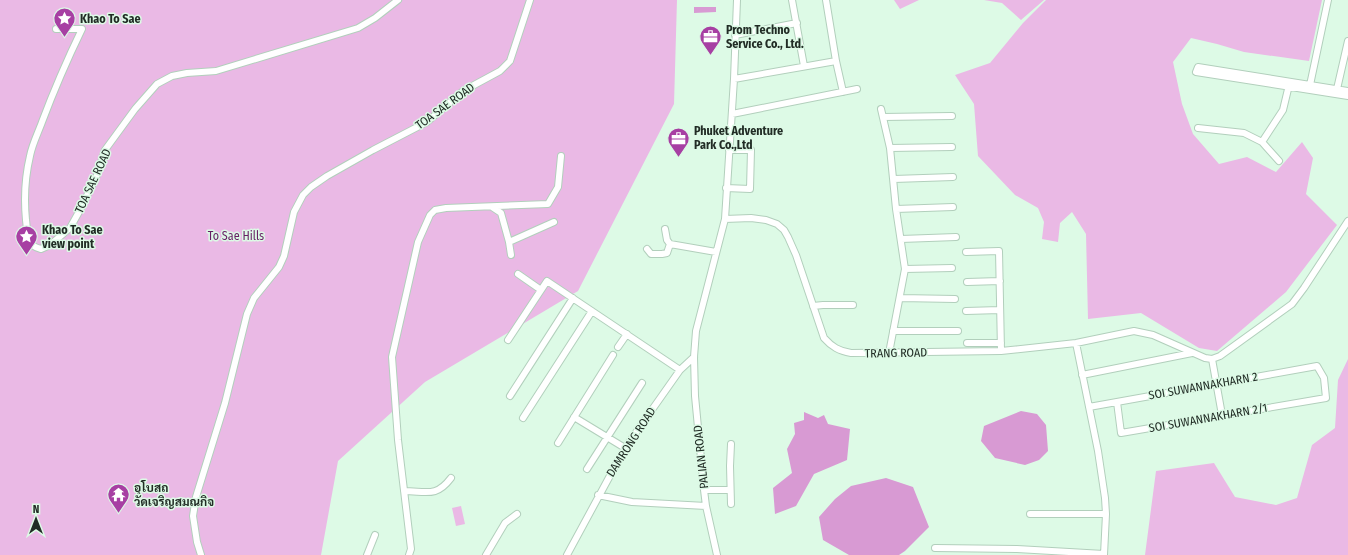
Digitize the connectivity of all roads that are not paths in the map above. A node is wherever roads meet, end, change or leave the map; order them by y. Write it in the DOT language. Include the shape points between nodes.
graph roads {
  1 [pos="398,0"];
  2 [pos="530,0"];
  3 [pos="737,0"];
  4 [pos="792,0"];
  5 [pos="826,0"];
  6 [pos="1328,0"];
  7 [pos="797,23"];
  8 [pos="56,29"];
  9 [pos="735,35"];
  10 [pos="1348,41"];
  11 [pos="836,61"];
  12 [pos="804,66"];
  13 [pos="734,79"];
  14 [pos="1289,84"];
  15 [pos="1310,85"];
  16 [pos="857,89"];
  17 [pos="1338,89"];
  18 [pos="1348,91"];
  19 [pos="843,92"];
  20 [pos="1348,96"];
  21 [pos="881,109"];
  22 [pos="732,114"];
  23 [pos="952,116"];
  24 [pos="883,117"];
  25 [pos="1198,128"];
  26 [pos="1262,142"];
  27 [pos="952,147"];
  28 [pos="890,148"];
  29 [pos="729,150"];
  30 [pos="561,156"];
  31 [pos="1279,161"];
  32 [pos="952,177"];
  33 [pos="894,179"];
  34 [pos="726,188"];
  35 [pos="492,207"];
  36 [pos="952,207"];
  37 [pos="896,208"];
  38 [pos="725,220"];
  39 [pos="1348,221"];
  40 [pos="554,222"];
  41 [pos="665,229"];
  42 [pos="956,237"];
  43 [pos="901,239"];
  44 [pos="509,242"];
  45 [pos="670,244"];
  46 [pos="647,249"];
  47 [pos="716,252"];
  48 [pos="966,252"];
  49 [pos="511,256"];
  50 [pos="952,268"];
  51 [pos="905,269"];
  52 [pos="518,274"];
  53 [pos="1000,281"];
  54 [pos="967,282"];
  55 [pos="541,290"];
  56 [pos="573,298"];
  57 [pos="900,298"];
  58 [pos="954,299"];
  59 [pos="853,305"];
  60 [pos="813,306"];
  61 [pos="1000,310"];
  62 [pos="592,311"];
  63 [pos="966,311"];
  64 [pos="893,331"];
  65 [pos="958,331"];
  66 [pos="627,334"];
  67 [pos="508,340"];
  68 [pos="1001,342"];
  69 [pos="967,343"];
  70 [pos="1076,343"];
  71 [pos="618,347"];
  72 [pos="1001,351"];
  73 [pos="889,353"];
  74 [pos="1192,353"];
  75 [pos="613,355"];
  76 [pos="694,357"];
  77 [pos="1212,359"];
  78 [pos="680,370"];
  79 [pos="1082,375"];
  80 [pos="642,383"];
  81 [pos="1216,383"];
  82 [pos="510,396"];
  83 [pos="1326,398"];
  84 [pos="1117,402"];
  85 [pos="1089,406"];
  86 [pos="1222,415"];
  87 [pos="574,417"];
  88 [pos="523,418"];
  89 [pos="607,438"];
  90 [pos="558,443"];
  91 [pos="731,444"];
  92 [pos="625,448"];
  93 [pos="587,469"];
  94 [pos="451,478"];
  95 [pos="704,490"];
  96 [pos="730,490"];
  97 [pos="404,491"];
  98 [pos="598,495"];
  99 [pos="731,504"];
  100 [pos="706,506"];
  101 [pos="517,514"];
  102 [pos="1030,514"];
  103 [pos="1106,514"];
  104 [pos="375,535"];
  105 [pos="935,548"];
  106 [pos="954,552"];
  107 [pos="972,552"];
  108 [pos="201,555"];
  109 [pos="367,555"];
  110 [pos="409,555"];
  111 [pos="486,555"];
  112 [pos="567,555"];
  113 [pos="717,555"];
  114 [pos="1104,555"];
  1 -- 8 [label="street, TOA SAE ROAD" via="358,28 216,71 187,72 172,76 157,84 105,150 97,175 70,228 50,245 41,249 31,244 27,237 26,183 30,156 59,78 82,29"];
  2 -- 108 [label="street, TOA SAE ROAD" via="510,61 500,71 462,91 427,122 373,150 311,187 303,195 294,212 282,262 254,298 247,314 225,403 196,497 193,516"];
  3 -- 9 [label="street"];
  4 -- 7 [label="street"];
  5 -- 11 [label="street"];
  6 -- 15 [label="street"];
  7 -- 9 [label="street"];
  7 -- 12 [label="street"];
  9 -- 13 [label="street"];
  10 -- 17 [label="street"];
  11 -- 12 [label="street"];
  11 -- 19 [label="street"];
  12 -- 13 [label="street"];
  13 -- 22 [label="street"];
  14 -- 14 [label="street" via="1198,67 1196,72"];
  14 -- 15 [label="street"];
  14 -- 20 [label="street"];
  14 -- 26 [label="street" via="1283,110"];
  15 -- 17 [label="street"];
  16 -- 19 [label="street"];
  17 -- 18 [label="street"];
  19 -- 22 [label="street"];
  21 -- 24 [label="street"];
  22 -- 29 [label="street"];
  23 -- 24 [label="street"];
  24 -- 28 [label="street"];
  25 -- 26 [label="street" via="1244,133"];
  26 -- 31 [label="street"];
  27 -- 28 [label="street"];
  28 -- 33 [label="street"];
  29 -- 34 [label="street"];
  29 -- 34 [label="street" via="751,150 750,189"];
  30 -- 35 [label="street" via="558,187 548,204"];
  32 -- 33 [label="street"];
  33 -- 37 [label="street"];
  34 -- 38 [label="street"];
  35 -- 44 [label="street" via="501,213"];
  35 -- 97 [label="street" via="435,210 430,215 418,242 392,357"];
  36 -- 37 [label="street"];
  37 -- 43 [label="street"];
  38 -- 47 [label="street"];
  38 -- 60 [label="street, TRANG ROAD" via="766,220 784,230 796,255"];
  39 -- 77 [label="street" via="1292,304 1220,356"];
  40 -- 44 [label="street"];
  41 -- 45 [label="street"];
  42 -- 43 [label="street"];
  43 -- 51 [label="street"];
  44 -- 49 [label="street"];
  45 -- 46 [label="street" via="667,253 664,254 651,254"];
  45 -- 47 [label="street"];
  47 -- 76 [label="street" via="696,331"];
  48 -- 53 [label="street" via="999,251"];
  50 -- 51 [label="street"];
  51 -- 57 [label="street"];
  52 -- 55 [label="street"];
  53 -- 54 [label="street"];
  53 -- 61 [label="street"];
  55 -- 56 [label="street" via="547,282"];
  55 -- 67 [label="street"];
  56 -- 62 [label="street"];
  56 -- 82 [label="street"];
  57 -- 58 [label="street"];
  57 -- 64 [label="street"];
  59 -- 60 [label="street"];
  60 -- 73 [label="street, TRANG ROAD" via="824,338 836,349 851,353"];
  61 -- 63 [label="street"];
  61 -- 68 [label="street"];
  62 -- 66 [label="street"];
  62 -- 88 [label="street"];
  64 -- 65 [label="street"];
  64 -- 73 [label="street"];
  66 -- 71 [label="street"];
  66 -- 78 [label="street"];
  68 -- 69 [label="street"];
  68 -- 72 [label="street"];
  70 -- 72 [label="street, TRANG ROAD"];
  70 -- 74 [label="street, TRANG ROAD" via="1140,331"];
  70 -- 79 [label="street"];
  72 -- 73 [label="street, TRANG ROAD"];
  74 -- 77 [label="street, TRANG ROAD"];
  74 -- 79 [label="street"];
  75 -- 87 [label="street"];
  76 -- 78 [label="street, DAMRONG ROAD"];
  76 -- 95 [label="street, PALIAN ROAD"];
  77 -- 81 [label="street"];
  78 -- 92 [label="street, DAMRONG ROAD"];
  79 -- 85 [label="street"];
  80 -- 89 [label="street"];
  81 -- 83 [label="street, SOI SUWANNAKHARN 2" via="1317,366 1324,378"];
  81 -- 84 [label="street, SOI SUWANNAKHARN 2"];
  81 -- 86 [label="street"];
  83 -- 86 [label="street, SOI SUWANNAKHARN 2/1"];
  84 -- 85 [label="street, SOI SUWANNAKHARN 2"];
  84 -- 86 [label="street, SOI SUWANNAKHARN 2/1" via="1122,433"];
  85 -- 103 [label="street"];
  87 -- 89 [label="street"];
  87 -- 90 [label="street"];
  89 -- 92 [label="street"];
  89 -- 93 [label="street"];
  91 -- 96 [label="street"];
  92 -- 98 [label="street, DAMRONG ROAD"];
  94 -- 97 [label="street" via="444,487 436,491"];
  95 -- 96 [label="street"];
  95 -- 100 [label="street, PALIAN ROAD"];
  96 -- 99 [label="street"];
  97 -- 110 [label="street" via="411,549"];
  98 -- 100 [label="street" via="632,502"];
  98 -- 112 [label="street, DAMRONG ROAD"];
  100 -- 113 [label="street, PALIAN ROAD"];
  101 -- 111 [label="street" via="506,523"];
  102 -- 103 [label="street"];
  103 -- 114 [label="street"];
  104 -- 109 [label="street"];
  105 -- 106 [label="street"];
  106 -- 107 [label="street"];
  107 -- 114 [label="street" via="1017,548"];
}
